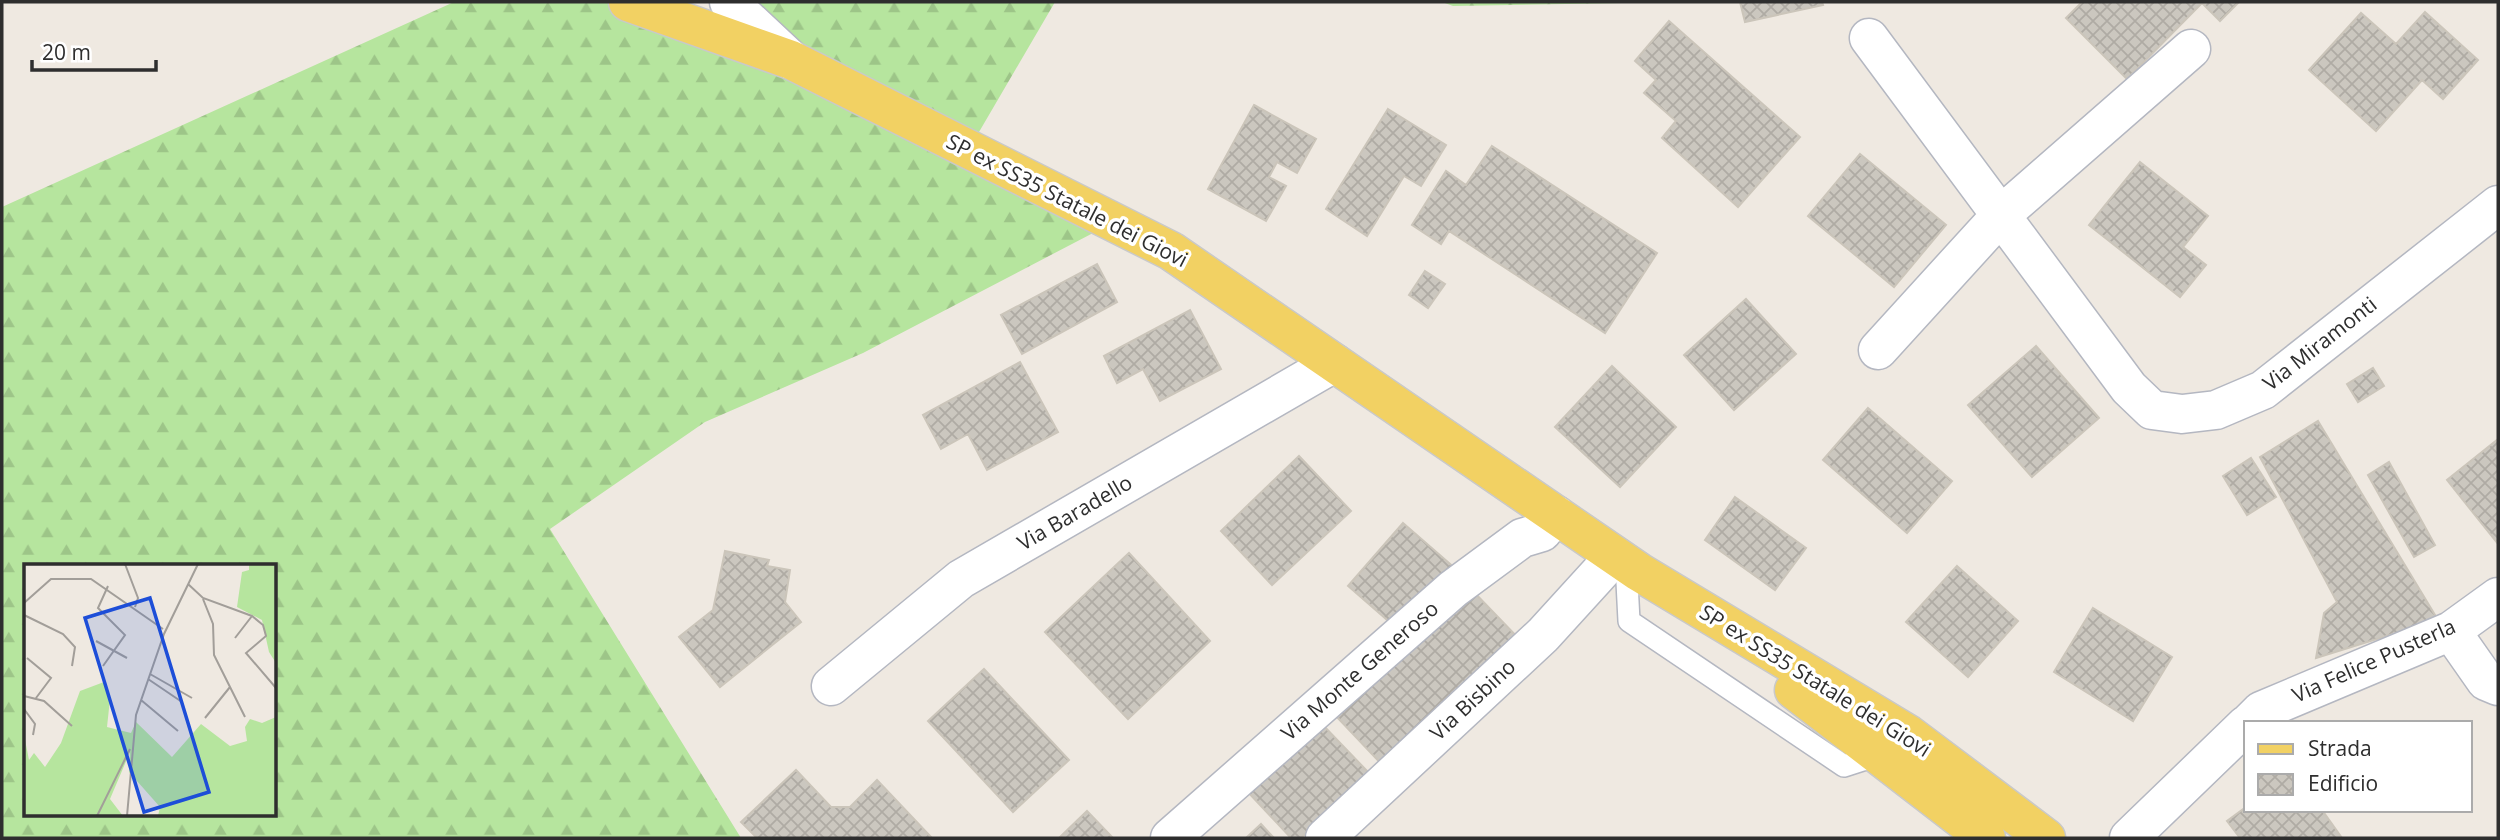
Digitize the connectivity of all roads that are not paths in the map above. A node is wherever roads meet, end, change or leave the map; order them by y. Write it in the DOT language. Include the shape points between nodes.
graph roads {
  1 [pos="628,2"];
  2 [pos="729,2"];
  3 [pos="1869,38"];
  4 [pos="2191,49"];
  5 [pos="791,60"];
  6 [pos="2498,205"];
  7 [pos="2001,215"];
  8 [pos="1878,350"];
  9 [pos="1334,363"];
  10 [pos="1556,515"];
  11 [pos="1629,565"];
  12 [pos="2498,597"];
  13 [pos="2451,631"];
  14 [pos="831,686"];
  15 [pos="2498,686"];
  16 [pos="2251,721"];
  17 [pos="2244,728"];
  18 [pos="1933,797"];
  19 [pos="1170,838"];
  20 [pos="1325,838"];
  21 [pos="1986,838"];
  22 [pos="2016,838"];
  23 [pos="2046,838"];
  24 [pos="2129,838"];
  1 -- 5 [label="main road, SP ex SS35 Statale dei Giovi"];
  2 -- 5 [label="street"];
  3 -- 7 [label="street, Via Miramonti"];
  4 -- 7 [label="street"];
  5 -- 9 [label="main road, SP ex SS35 Statale dei Giovi" via="1171,251"];
  6 -- 7 [label="street, Via Miramonti" via="2263,390 2216,410 2182,414 2152,410 2129,388"];
  7 -- 8 [label="street"];
  9 -- 10 [label="main road, SP ex SS35 Statale dei Giovi"];
  9 -- 14 [label="street, Via Baradello" via="961,579"];
  10 -- 11 [label="main road, SP ex SS35 Statale dei Giovi"];
  10 -- 19 [label="street, Via Monte Generoso" via="1542,532 1522,538 1453,589"];
  11 -- 18 [label="main road, SP ex SS35 Statale dei Giovi"];
  11 -- 20 [label="street, Via Bisbino" via="1544,635"];
  11 -- 23 [label="main road, SP ex SS35 Statale dei Giovi" via="1908,734"];
  12 -- 13 [label="street, Via Felice Pusterla"];
  13 -- 15 [label="street" via="2486,681"];
  13 -- 16 [label="street, Via Felice Pusterla" via="2261,711"];
  17 -- 24 [label="street, Via Felice Pusterla"];
  18 -- 21 [label="main road, SP ex SS35 Statale dei Giovi"];
  18 -- 22 [label="main road"];
}
